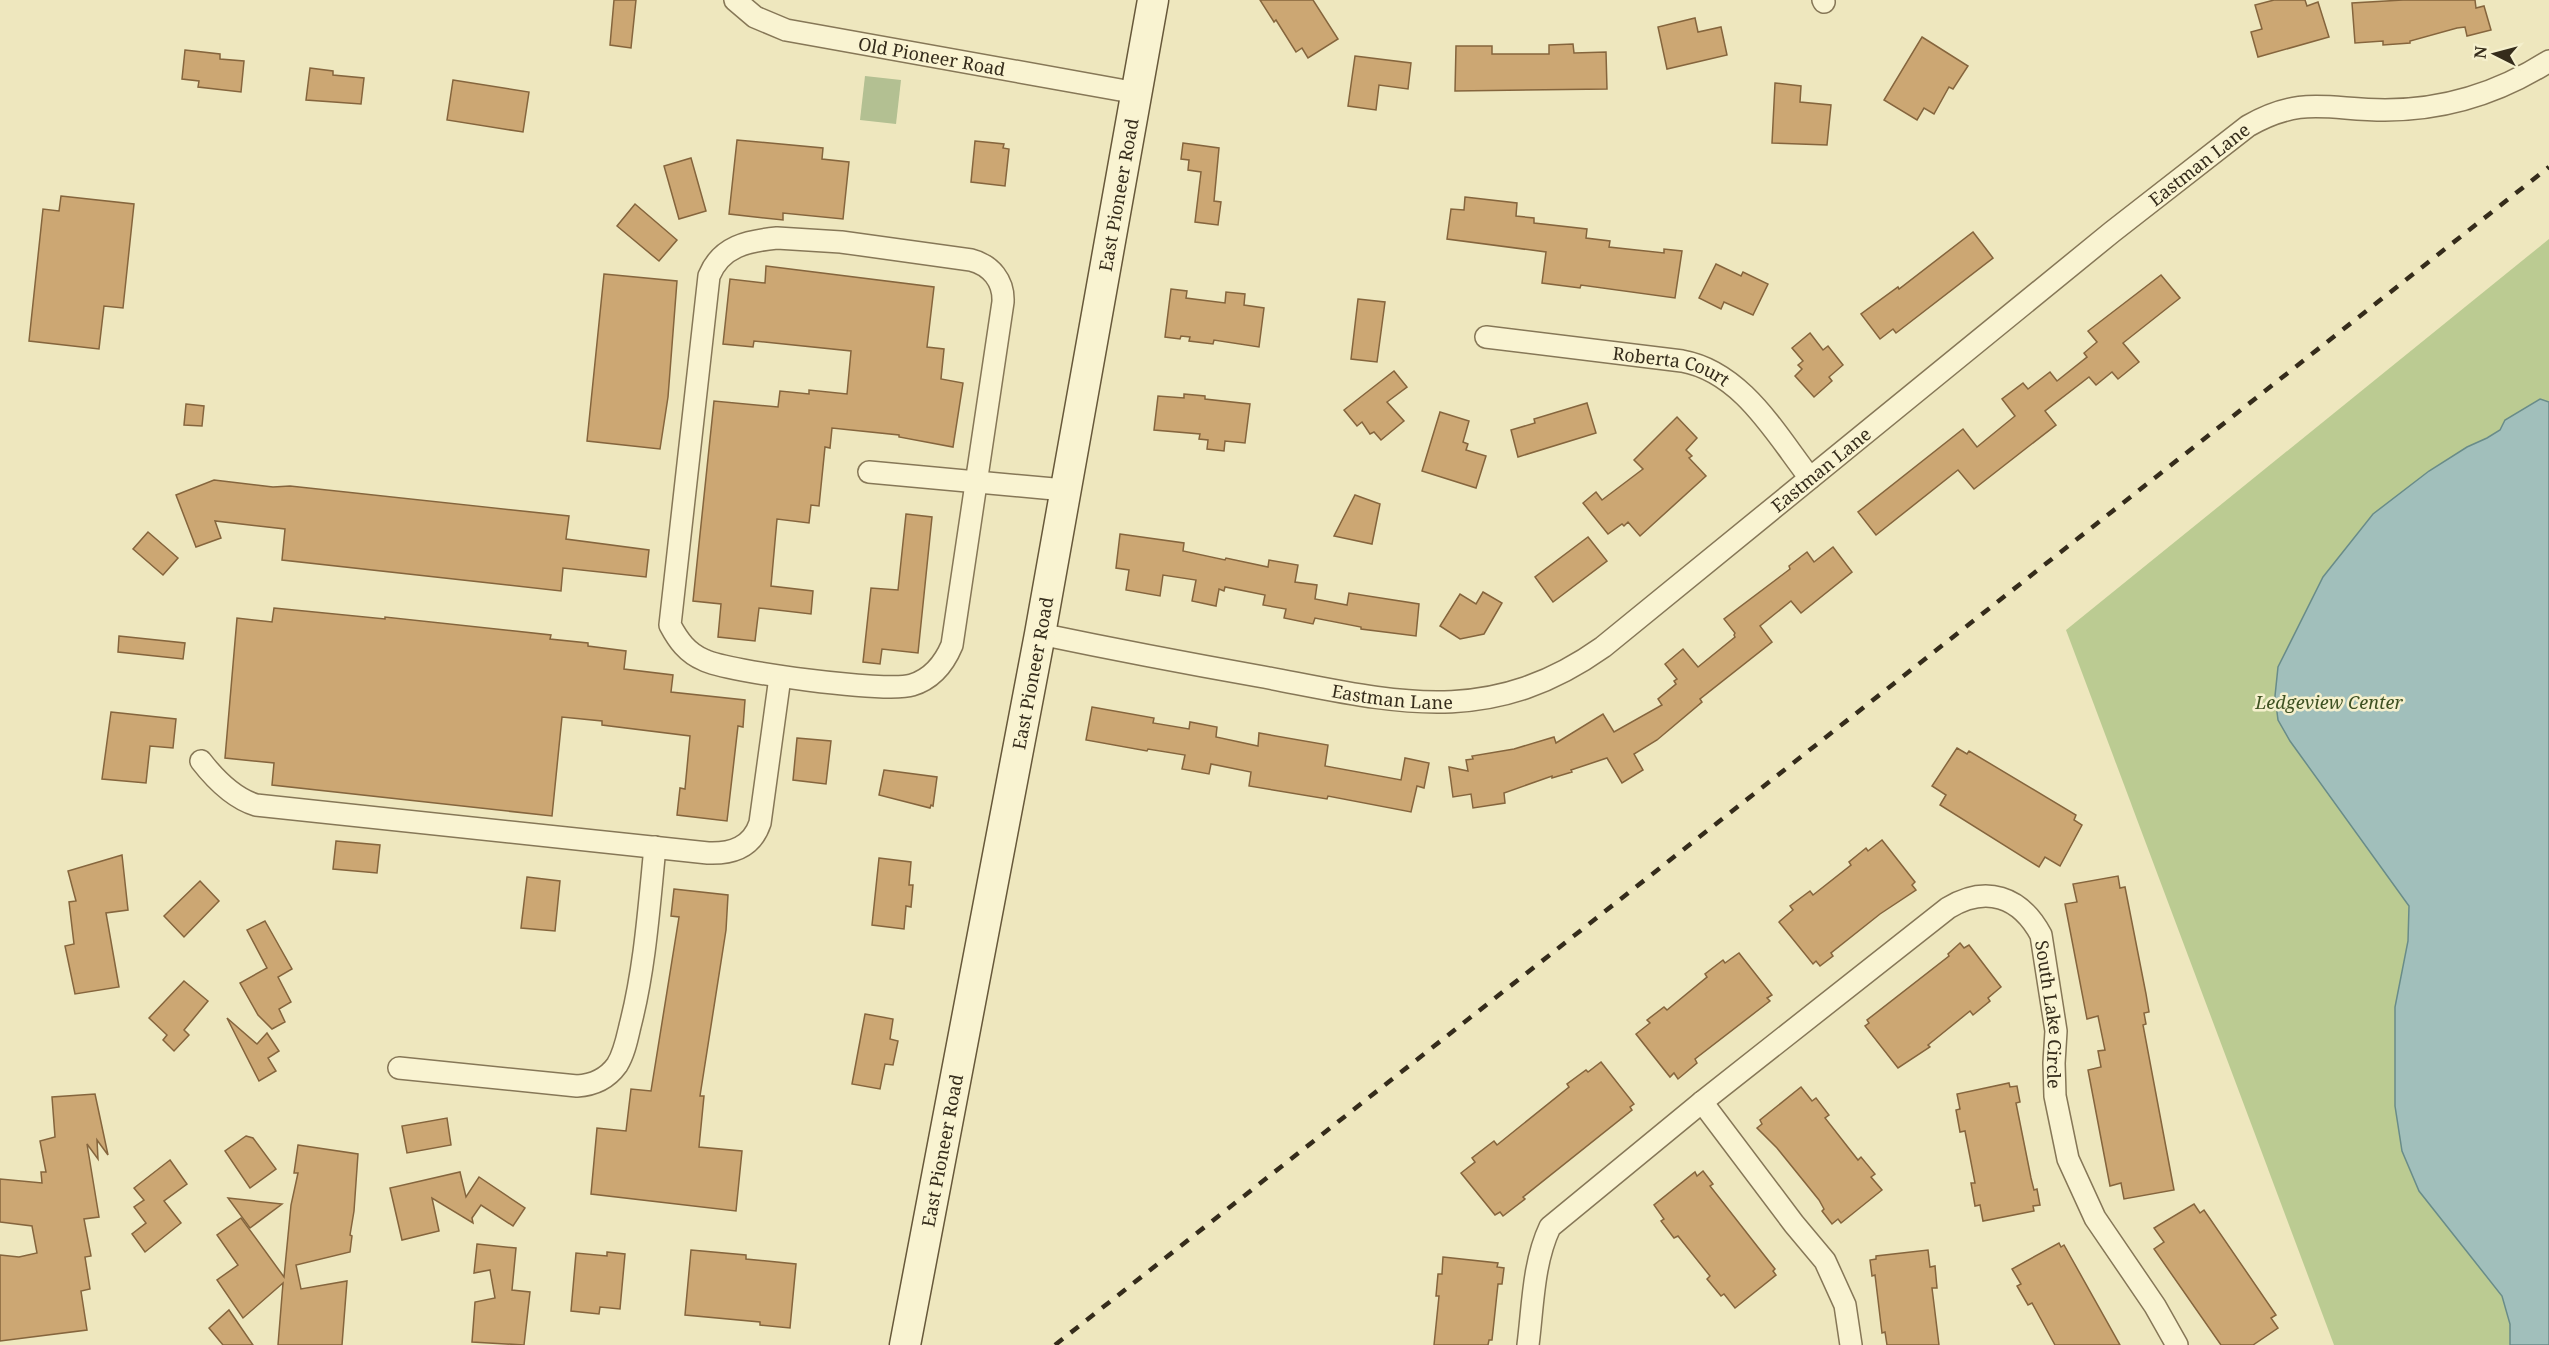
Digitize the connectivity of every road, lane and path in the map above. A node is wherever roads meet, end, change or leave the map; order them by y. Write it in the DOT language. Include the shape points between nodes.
graph roads {
  1 [pos="735,0"];
  2 [pos="1153,0"];
  3 [pos="2549,61"];
  4 [pos="1137,93"];
  5 [pos="1486,337"];
  6 [pos="868,472"];
  7 [pos="1810,478"];
  8 [pos="976,482"];
  9 [pos="1065,490"];
  10 [pos="1040,634"];
  11 [pos="780,677"];
  12 [pos="201,760"];
  13 [pos="655,847"];
  14 [pos="399,1068"];
  15 [pos="1702,1102"];
  16 [pos="904,1345"];
  17 [pos="1528,1345"];
  18 [pos="1851,1345"];
  19 [pos="2177,1345"];
  1 -- 4 [label="street, Old Pioneer Road" via="755,17 786,30"];
  2 -- 4 [label="main road, East Pioneer Road"];
  3 -- 7 [label="street, Eastman Lane" via="2498,88 2455,102 2400,110 2314,105 2256,121 2112,232"];
  4 -- 9 [label="main road, East Pioneer Road"];
  5 -- 7 [label="street, Roberta Court" via="1683,361 1716,371 1740,389"];
  6 -- 8 [label="street"];
  7 -- 10 [label="street, Eastman Lane" via="1591,656 1533,685 1489,698 1445,703 1395,701"];
  8 -- 9 [label="street"];
  8 -- 11 [label="street" via="953,639 947,657 935,673 899,688"];
  8 -- 11 [label="street" via="1003,296 1000,283 988,268 971,260 841,242 777,238 740,244 723,254 711,270 708,283 670,625 685,647 706,662"];
  9 -- 10 [label="main road, East Pioneer Road"];
  10 -- 16 [label="main road, East Pioneer Road"];
  11 -- 13 [label="street" via="760,823 755,835 740,848 721,853"];
  12 -- 13 [label="street" via="218,781 256,805"];
  13 -- 14 [label="street" via="635,1006 622,1054 608,1075 577,1086"];
  15 -- 17 [label="street, South Lake Circle" via="1550,1227 1542,1242"];
  15 -- 18 [label="street" via="1825,1261 1845,1305"];
  15 -- 19 [label="street, South Lake Circle" via="1947,908 1977,896 2009,901 2022,909 2041,935 2056,1031 2055,1096 2074,1174 2095,1218"];
}
